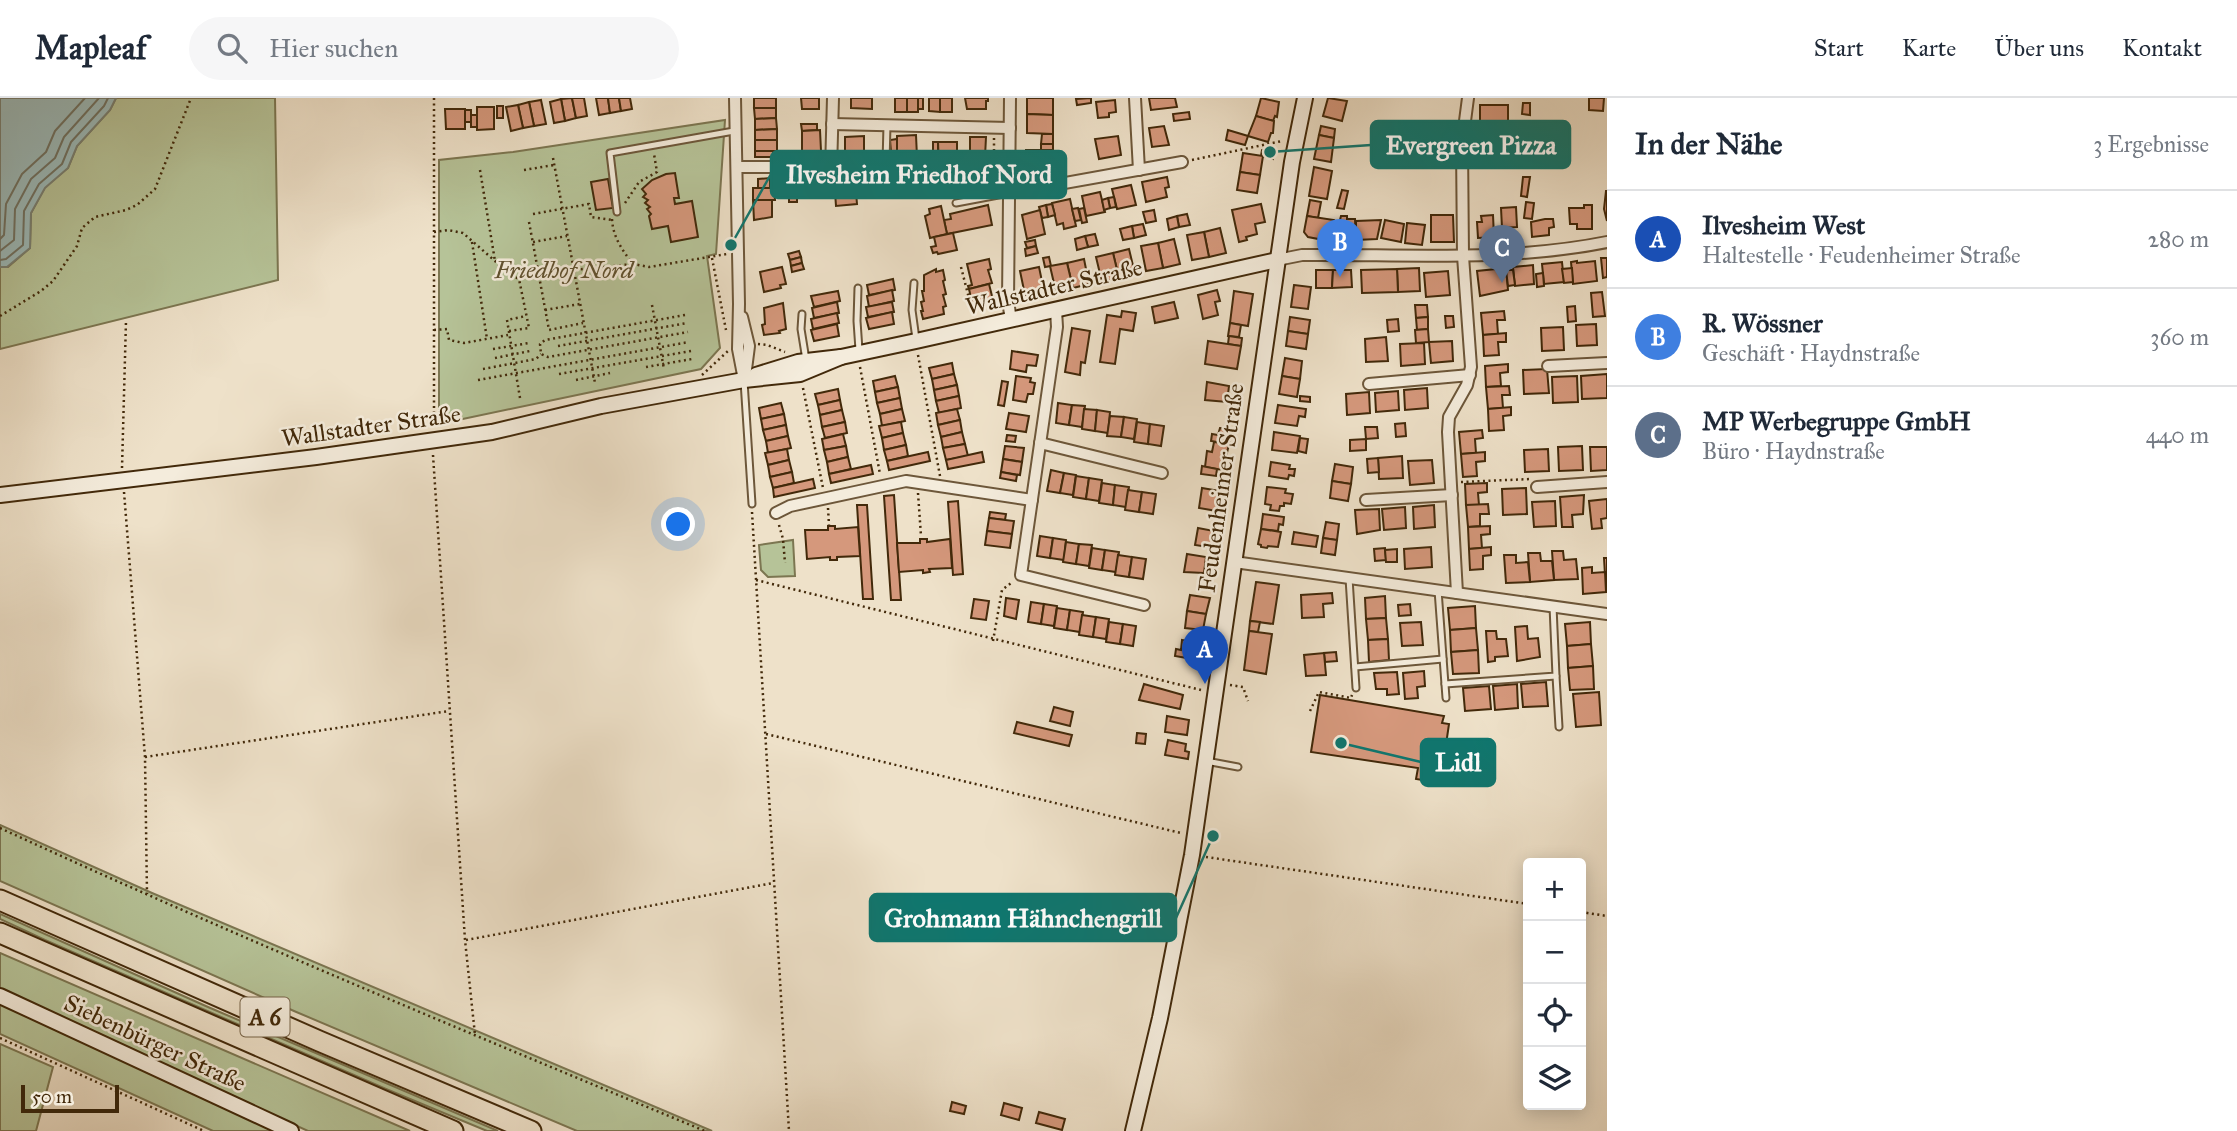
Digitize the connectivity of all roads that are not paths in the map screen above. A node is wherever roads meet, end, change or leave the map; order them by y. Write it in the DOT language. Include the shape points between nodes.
graph roads {
  1 [pos="735,98"];
  2 [pos="833,98"];
  3 [pos="1010,98"];
  4 [pos="1135,98"];
  5 [pos="1306,98"];
  6 [pos="1468,98"];
  7 [pos="832,124"];
  8 [pos="887,125"];
  9 [pos="1010,128"];
  10 [pos="736,130"];
  11 [pos="1182,162"];
  12 [pos="886,163"];
  13 [pos="737,167"];
  14 [pos="790,167"];
  15 [pos="831,170"];
  16 [pos="1139,170"];
  17 [pos="1009,193"];
  18 [pos="956,203"];
  19 [pos="617,212"];
  20 [pos="1607,242"];
  21 [pos="1463,256"];
  22 [pos="1277,260"];
  23 [pos="914,283"];
  24 [pos="858,288"];
  25 [pos="739,304"];
  26 [pos="1056,310"];
  27 [pos="802,314"];
  28 [pos="1011,320"];
  29 [pos="916,341"];
  30 [pos="859,354"];
  31 [pos="841,357"];
  32 [pos="806,360"];
  33 [pos="1607,363"];
  34 [pos="1548,366"];
  35 [pos="1471,375"];
  36 [pos="744,380"];
  37 [pos="1368,384"];
  38 [pos="1040,443"];
  39 [pos="1162,473"];
  40 [pos="1607,482"];
  41 [pos="1537,487"];
  42 [pos="0,495"];
  43 [pos="1452,495"];
  44 [pos="1032,500"];
  45 [pos="1366,500"];
  46 [pos="752,504"];
  47 [pos="776,513"];
  48 [pos="1234,562"];
  49 [pos="1349,578"];
  50 [pos="1438,590"];
  51 [pos="1458,593"];
  52 [pos="1144,606"];
  53 [pos="1553,606"];
  54 [pos="1607,614"];
  55 [pos="1443,659"];
  56 [pos="1355,667"];
  57 [pos="1556,676"];
  58 [pos="1445,684"];
  59 [pos="1356,688"];
  60 [pos="1446,698"];
  61 [pos="1559,727"];
  62 [pos="1206,761"];
  63 [pos="1238,766"];
  64 [pos="0,900"];
  65 [pos="0,933"];
  66 [pos="0,996"];
  67 [pos="291,1131"];
  68 [pos="453,1131"];
  69 [pos="531,1131"];
  70 [pos="1133,1131"];
  1 -- 10 [label="street"];
  2 -- 7 [label="street"];
  3 -- 9 [label="street"];
  4 -- 16 [label="street"];
  5 -- 22 [label="main road, Feudenheimer Straße" via="1295,138"];
  6 -- 21 [label="street" via="1462,144"];
  7 -- 8 [label="street"];
  7 -- 15 [label="street"];
  8 -- 9 [label="street"];
  8 -- 12 [label="lane"];
  9 -- 17 [label="street"];
  10 -- 13 [label="street"];
  10 -- 19 [label="lane" via="610,153"];
  11 -- 16 [label="street"];
  13 -- 14 [label="street"];
  13 -- 25 [label="street"];
  16 -- 17 [label="street"];
  17 -- 18 [label="lane"];
  17 -- 28 [label="street"];
  20 -- 21 [label="street"];
  21 -- 22 [label="street" via="1302,255"];
  21 -- 35 [label="street"];
  22 -- 26 [label="main road, Wallstadter Straße"];
  22 -- 48 [label="main road, Feudenheimer Straße"];
  23 -- 29 [label="lane"];
  24 -- 30 [label="lane"];
  25 -- 36 [label="street" via="749,346"];
  25 -- 36 [label="street" via="734,349"];
  26 -- 28 [label="main road, Wallstadter Straße"];
  26 -- 38 [label="street"];
  27 -- 32 [label="lane"];
  28 -- 29 [label="main road, Wallstadter Straße"];
  29 -- 30 [label="main road, Wallstadter Straße"];
  30 -- 31 [label="main road, Wallstadter Straße"];
  31 -- 32 [label="main road, Wallstadter Straße"];
  31 -- 36 [label="main road, Wallstadter Straße" via="800,374"];
  32 -- 36 [label="main road, Wallstadter Straße"];
  33 -- 34 [label="street"];
  35 -- 37 [label="street"];
  35 -- 43 [label="street" via="1449,417"];
  36 -- 42 [label="main road, Wallstadter Straße" via="511,428"];
  36 -- 46 [label="lane"];
  38 -- 39 [label="street"];
  38 -- 44 [label="street"];
  40 -- 41 [label="street"];
  43 -- 45 [label="street"];
  43 -- 51 [label="street"];
  44 -- 47 [label="street" via="906,481"];
  44 -- 52 [label="street" via="1021,575"];
  48 -- 49 [label="street"];
  48 -- 62 [label="main road, Feudenheimer Straße"];
  49 -- 50 [label="street"];
  49 -- 56 [label="lane"];
  50 -- 51 [label="street"];
  50 -- 55 [label="lane"];
  51 -- 53 [label="street"];
  53 -- 54 [label="street"];
  53 -- 57 [label="lane"];
  55 -- 56 [label="lane"];
  55 -- 58 [label="lane"];
  56 -- 59 [label="lane"];
  57 -- 58 [label="lane"];
  57 -- 61 [label="lane"];
  58 -- 60 [label="lane"];
  62 -- 63 [label="lane"];
  62 -- 70 [label="main road, Feudenheimer Straße" via="1160,1018"];
  64 -- 69 [label="highway, A 6"];
  65 -- 68 [label="highway, A 6"];
  66 -- 67 [label="main road, Siebenbürger Straße"];
}
